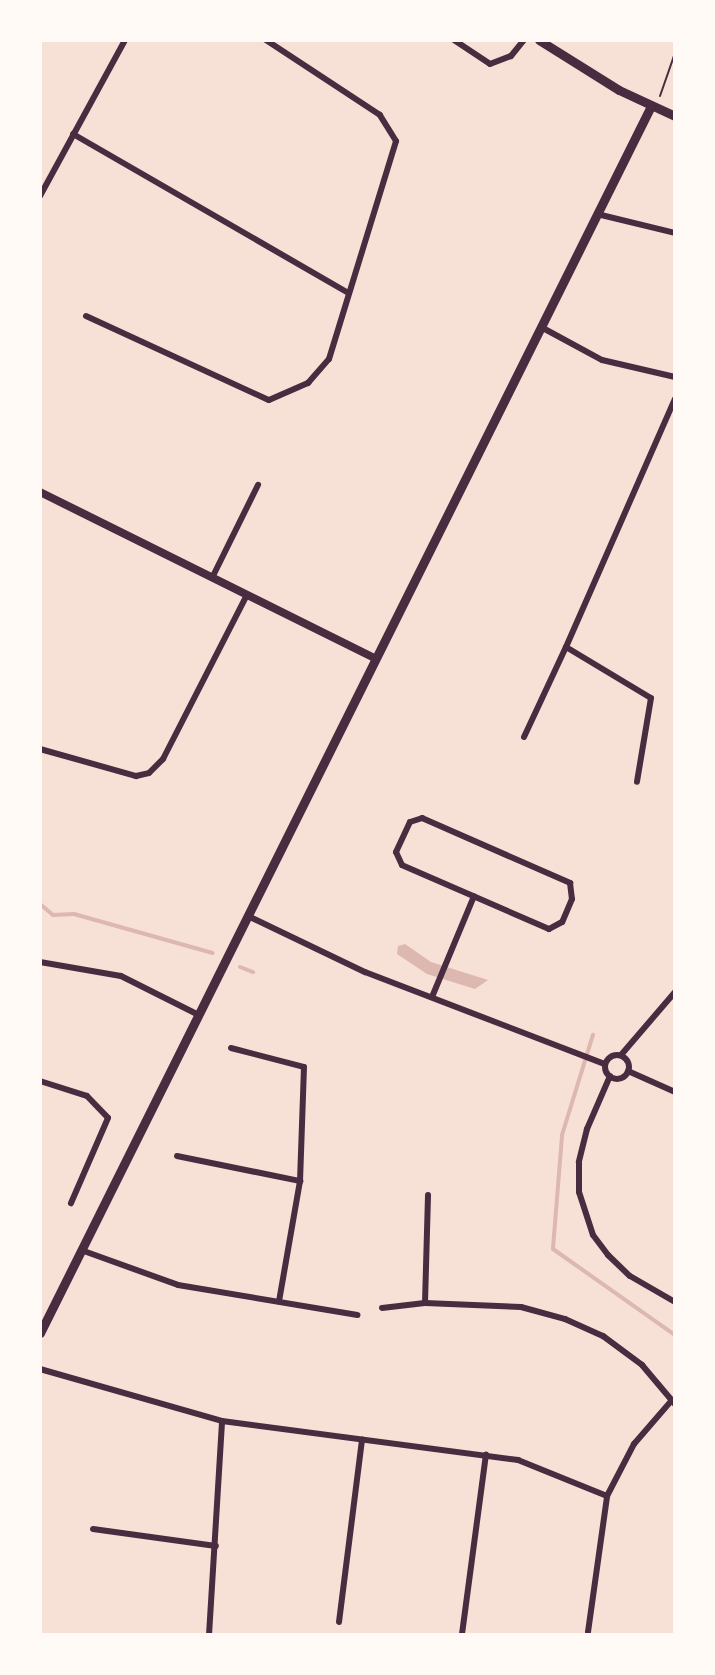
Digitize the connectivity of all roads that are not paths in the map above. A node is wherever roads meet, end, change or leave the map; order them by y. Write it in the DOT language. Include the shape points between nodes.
graph roads {
  1 [pos="125,40"];
  2 [pos="266,40"];
  3 [pos="454,40"];
  4 [pos="524,40"];
  5 [pos="539,40"];
  6 [pos="651,106"];
  7 [pos="675,116"];
  8 [pos="73,134"];
  9 [pos="40,196"];
  10 [pos="595,214"];
  11 [pos="675,233"];
  12 [pos="348,293"];
  13 [pos="86,316"];
  14 [pos="541,327"];
  15 [pos="675,377"];
  16 [pos="675,399"];
  17 [pos="258,485"];
  18 [pos="40,492"];
  19 [pos="212,578"];
  20 [pos="247,595"];
  21 [pos="566,647"];
  22 [pos="376,659"];
  23 [pos="524,737"];
  24 [pos="40,749"];
  25 [pos="637,782"];
  26 [pos="474,896"];
  27 [pos="248,916"];
  28 [pos="40,962"];
  29 [pos="675,992"];
  30 [pos="432,997"];
  31 [pos="199,1015"];
  32 [pos="231,1048"];
  33 [pos="621,1055"];
  34 [pos="605,1064"];
  35 [pos="628,1071"];
  36 [pos="610,1076"];
  37 [pos="40,1081"];
  38 [pos="675,1092"];
  39 [pos="177,1156"];
  40 [pos="300,1181"];
  41 [pos="428,1195"];
  42 [pos="71,1203"];
  43 [pos="81,1250"];
  44 [pos="279,1301"];
  45 [pos="675,1302"];
  46 [pos="425,1303"];
  47 [pos="382,1308"];
  48 [pos="358,1315"];
  49 [pos="40,1333"];
  50 [pos="40,1369"];
  51 [pos="673,1402"];
  52 [pos="222,1421"];
  53 [pos="362,1439"];
  54 [pos="486,1455"];
  55 [pos="607,1496"];
  56 [pos="93,1529"];
  57 [pos="216,1546"];
  58 [pos="339,1622"];
  59 [pos="588,1632"];
  60 [pos="462,1634"];
  61 [pos="209,1635"];
  1 -- 8 [label="street"];
  2 -- 12 [label="street" via="380,115 396,141"];
  3 -- 4 [label="street" via="490,64 511,56"];
  5 -- 6 [label="main road"];
  6 -- 7 [label="main road"];
  6 -- 10 [label="main road"];
  8 -- 9 [label="street"];
  8 -- 12 [label="street"];
  10 -- 11 [label="street"];
  10 -- 14 [label="main road"];
  12 -- 13 [label="street" via="329,359 308,383 269,400"];
  14 -- 15 [label="street" via="602,360"];
  14 -- 22 [label="main road"];
  16 -- 21 [label="street"];
  17 -- 19 [label="street"];
  18 -- 19 [label="street"];
  19 -- 20 [label="street"];
  20 -- 22 [label="street"];
  20 -- 24 [label="street" via="163,759 149,773 136,776"];
  21 -- 23 [label="street"];
  21 -- 25 [label="street" via="651,698"];
  22 -- 27 [label="main road"];
  26 -- 26 [label="street" via="396,860 410,822 422,818 570,883 573,890 562,922 549,929"];
  26 -- 30 [label="street"];
  27 -- 30 [label="street"];
  27 -- 31 [label="main road"];
  28 -- 31 [label="street" via="121,976"];
  29 -- 33 [label="street"];
  30 -- 34 [label="street"];
  31 -- 43 [label="main road"];
  32 -- 40 [label="street" via="304,1067"];
  33 -- 34 [label="street" via="609,1057"];
  33 -- 35 [label="street"];
  34 -- 36 [label="street"];
  35 -- 36 [label="street" via="620,1078"];
  35 -- 38 [label="street"];
  36 -- 45 [label="street" via="584,1140 579,1192 593,1235 608,1255 630,1276"];
  37 -- 42 [label="street" via="87,1096 108,1118"];
  39 -- 40 [label="street"];
  40 -- 44 [label="street"];
  41 -- 46 [label="street"];
  43 -- 44 [label="street" via="178,1285"];
  43 -- 49 [label="main road"];
  44 -- 48 [label="street"];
  46 -- 47 [label="street"];
  46 -- 51 [label="street" via="521,1307 565,1319 603,1336 642,1365"];
  50 -- 52 [label="street" via="90,1388"];
  51 -- 55 [label="street" via="634,1444"];
  52 -- 53 [label="street"];
  52 -- 57 [label="street"];
  53 -- 54 [label="street"];
  53 -- 58 [label="street"];
  54 -- 55 [label="street" via="544,1468"];
  54 -- 60 [label="street"];
  55 -- 59 [label="street"];
  56 -- 57 [label="street"];
  57 -- 61 [label="street"];
}
